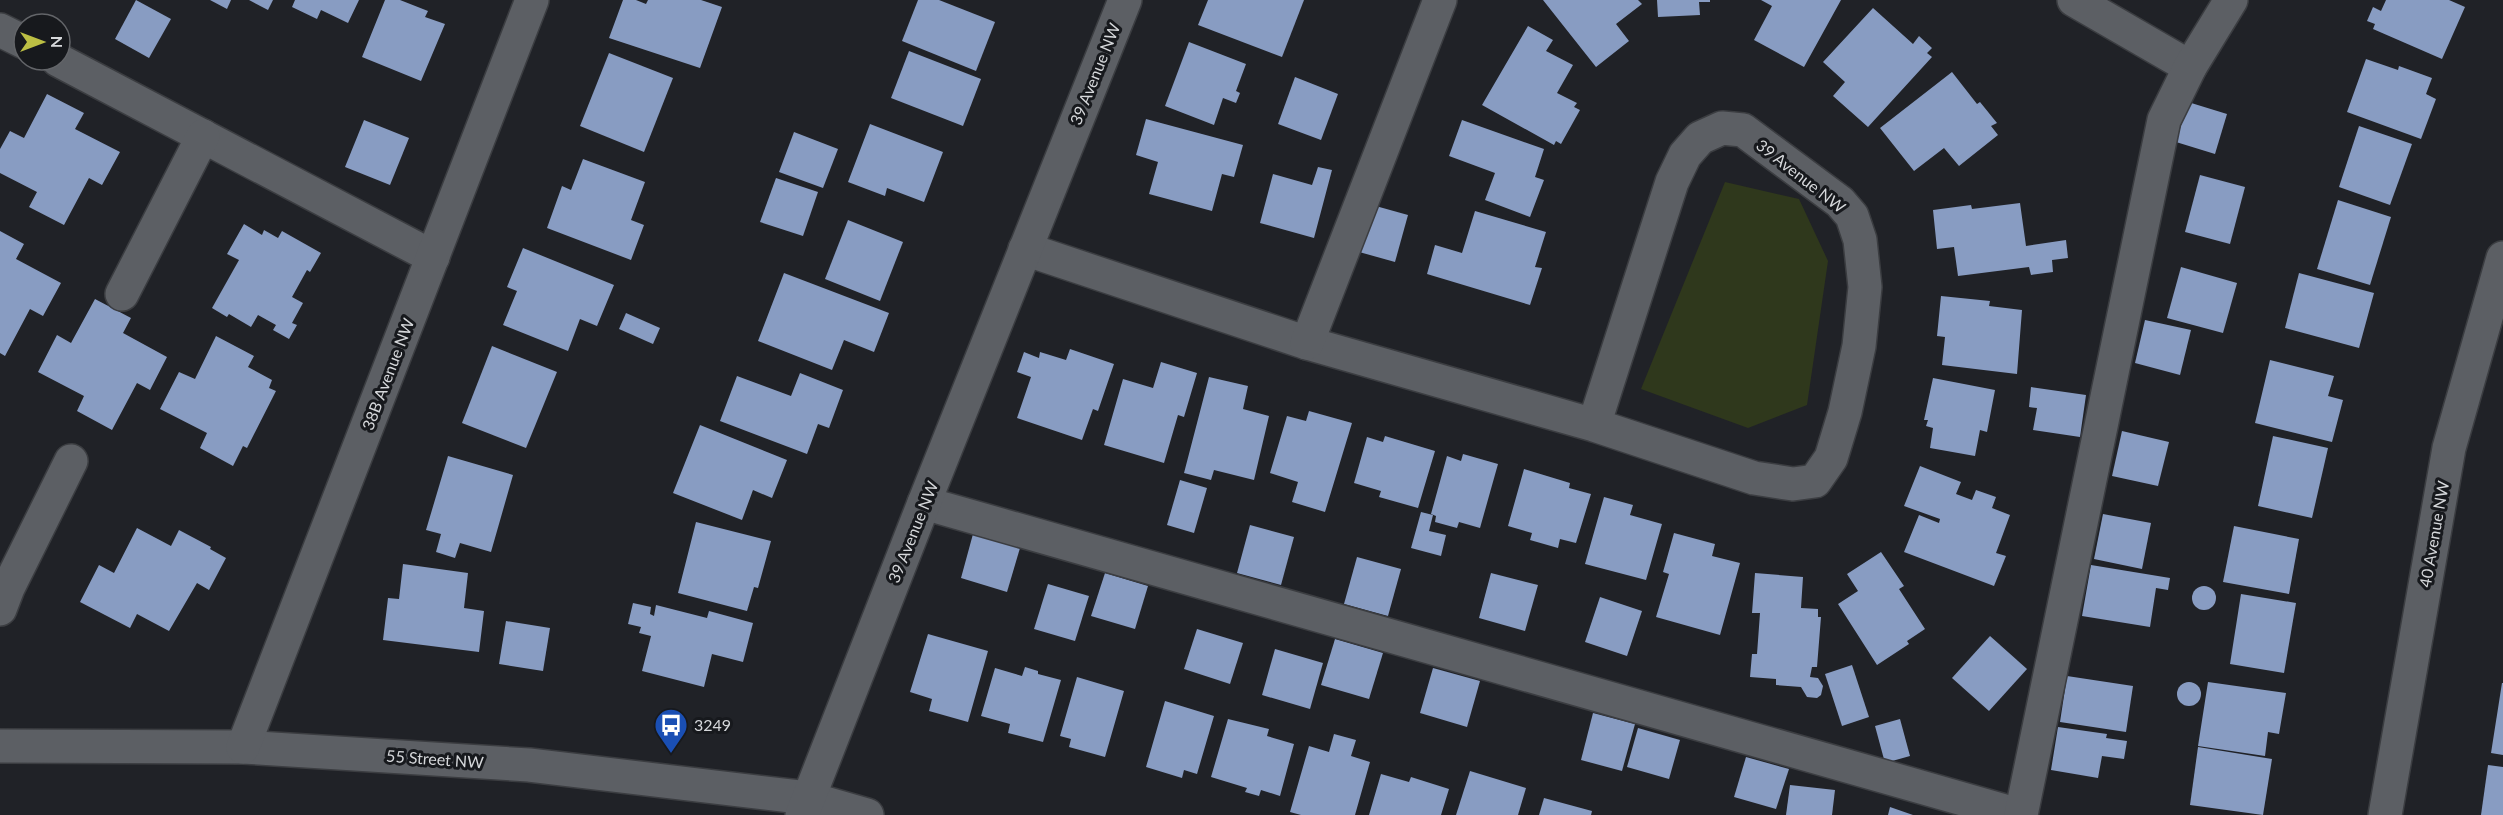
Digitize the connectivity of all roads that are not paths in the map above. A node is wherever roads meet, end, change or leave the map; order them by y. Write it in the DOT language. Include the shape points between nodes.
graph roads {
  1 [pos="532,0"];
  2 [pos="1125,0"];
  3 [pos="1440,0"];
  4 [pos="2074,0"];
  5 [pos="2231,0"];
  6 [pos="72,67"];
  7 [pos="2190,67"];
  8 [pos="203,136"];
  9 [pos="1025,249"];
  10 [pos="433,256"];
  11 [pos="2503,258"];
  12 [pos="122,294"];
  13 [pos="1307,343"];
  14 [pos="1594,424"];
  15 [pos="72,461"];
  16 [pos="924,503"];
  17 [pos="0,609"];
  18 [pos="0,746"];
  19 [pos="243,747"];
  20 [pos="805,806"];
  21 [pos="867,815"];
  22 [pos="2020,815"];
  23 [pos="2385,815"];
  1 -- 10 [label="street, 38B Avenue NW"];
  2 -- 9 [label="street, 39 Avenue NW"];
  3 -- 13 [label="street"];
  4 -- 7 [label="street"];
  5 -- 7 [label="street"];
  6 -- 8 [label="street"];
  7 -- 22 [label="street" via="2164,120"];
  8 -- 10 [label="street"];
  8 -- 12 [label="street"];
  9 -- 13 [label="street, 39 Avenue NW"];
  9 -- 16 [label="street, 39 Avenue NW"];
  10 -- 19 [label="street, 38B Avenue NW"];
  11 -- 23 [label="street, 40 Avenue NW" via="2449,448"];
  13 -- 14 [label="street, 39 Avenue NW"];
  14 -- 14 [label="street, 39 Avenue NW" via="1672,182 1685,155 1700,138 1722,128 1743,130 1840,202 1852,216 1860,240 1864,287 1859,346 1831,458 1815,482 1793,484 1754,478"];
  15 -- 17 [label="street"];
  16 -- 20 [label="street, 39 Avenue NW"];
  16 -- 22 [label="street"];
  18 -- 19 [label="street, 55 Street NW"];
  19 -- 20 [label="street, 55 Street NW" via="529,765"];
  20 -- 21 [label="street, 55 Street NW"];
}
